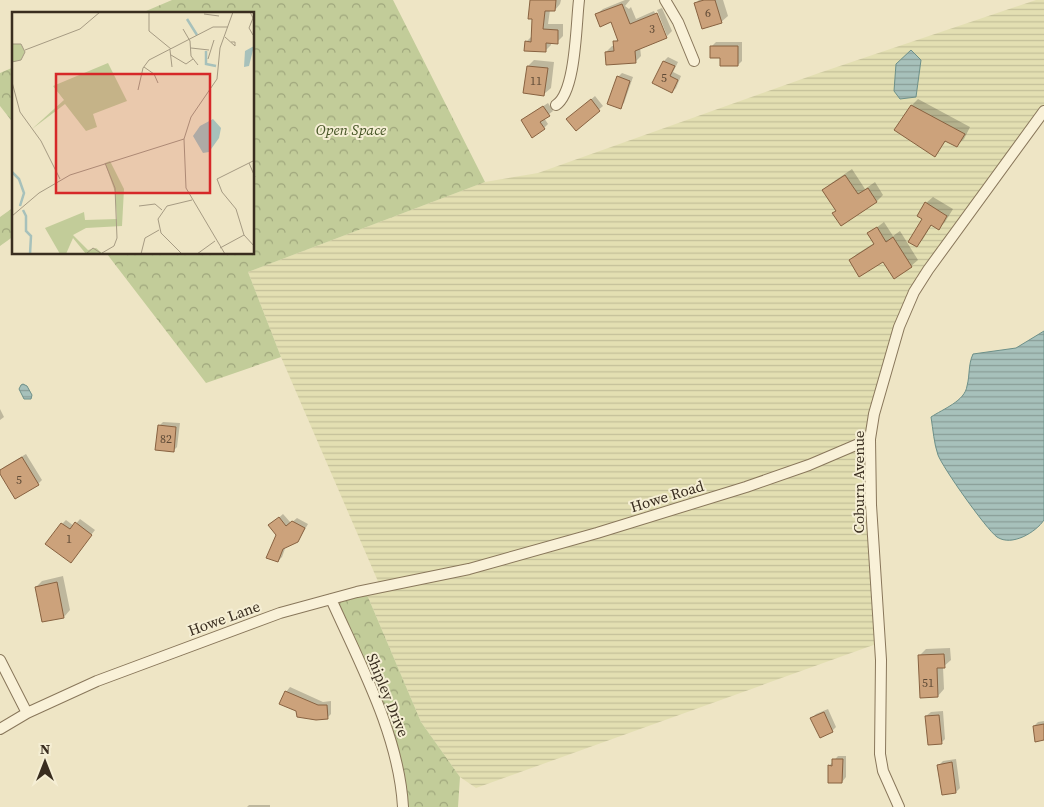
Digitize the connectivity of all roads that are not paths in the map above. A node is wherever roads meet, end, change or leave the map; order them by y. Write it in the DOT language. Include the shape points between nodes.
graph roads {
  1 [pos="579,0"];
  2 [pos="665,0"];
  3 [pos="694,61"];
  4 [pos="556,105"];
  5 [pos="1044,111"];
  6 [pos="870,439"];
  7 [pos="469,569"];
  8 [pos="331,599"];
  9 [pos="0,660"];
  10 [pos="28,714"];
  11 [pos="0,729"];
  12 [pos="403,807"];
  13 [pos="899,807"];
  1 -- 4 [label="street" via="569,84 561,102"];
  2 -- 3 [label="street"];
  5 -- 6 [label="street, Coburn Avenue" via="914,292 899,328"];
  6 -- 7 [label="street, Howe Road" via="746,487"];
  6 -- 13 [label="street, Coburn Avenue" via="881,660 880,754 882,771"];
  7 -- 8 [label="street, Howe Lane"];
  8 -- 10 [label="street, Howe Lane" via="280,613 97,681"];
  8 -- 12 [label="street, Shipley Drive" via="390,737 400,774"];
  9 -- 10 [label="street"];
  10 -- 11 [label="street, Howe Lane"];
}
